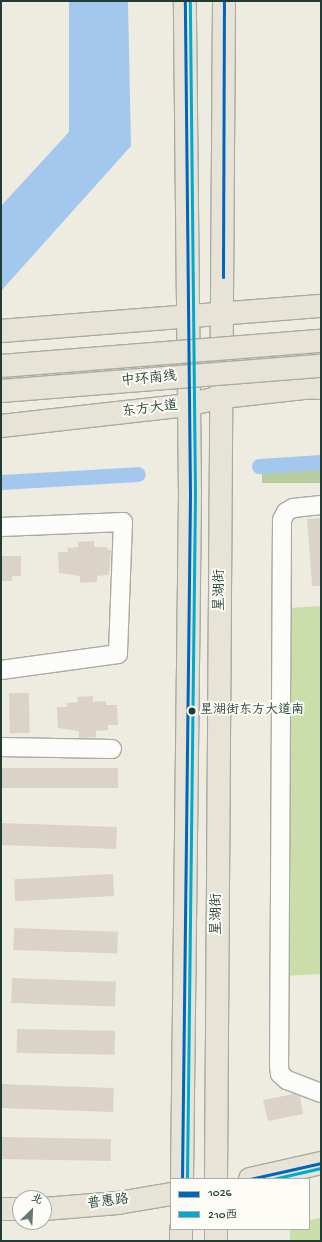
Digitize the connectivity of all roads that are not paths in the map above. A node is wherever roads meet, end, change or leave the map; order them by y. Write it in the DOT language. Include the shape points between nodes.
graph roads {
  1 [pos="185,1"];
  2 [pos="224,1"];
  3 [pos="321,306"];
  4 [pos="223,313"];
  5 [pos="189,317"];
  6 [pos="1,331"];
  7 [pos="321,341"];
  8 [pos="1,366"];
  9 [pos="321,366"];
  10 [pos="315,387"];
  11 [pos="1,391"];
  12 [pos="222,397"];
  13 [pos="187,406"];
  14 [pos="1,426"];
  15 [pos="321,505"];
  16 [pos="1,527"];
  17 [pos="1,670"];
  18 [pos="1,747"];
  19 [pos="112,749"];
  20 [pos="321,1093"];
  21 [pos="321,1163"];
  22 [pos="182,1178"];
  23 [pos="216,1178"];
  24 [pos="254,1178"];
  25 [pos="170,1194"];
  26 [pos="52,1208"];
  27 [pos="1,1209"];
  28 [pos="12,1209"];
  29 [pos="181,1230"];
  30 [pos="216,1230"];
  31 [pos="181,1241"];
  32 [pos="216,1241"];
  1 -- 5 [label="main road"];
  2 -- 4 [label="main road, 星湖街"];
  3 -- 4 [label="main road"];
  4 -- 5 [label="main road"];
  4 -- 12 [label="main road, 星湖街"];
  5 -- 6 [label="main road"];
  5 -- 13 [label="main road"];
  7 -- 8 [label="main road, 中环南线, bridge"];
  9 -- 11 [label="main road, 中环南线, bridge"];
  10 -- 12 [label="main road, 东方大道"];
  12 -- 13 [label="main road, 东方大道"];
  12 -- 23 [label="main road, 星湖街"];
  13 -- 14 [label="main road, 东方大道"];
  13 -- 22 [label="main road" via="190,494"];
  15 -- 20 [label="lane" via="293,508 286,512 282,520 279,1066 280,1074 287,1080"];
  16 -- 17 [label="lane" via="123,522 118,654"];
  18 -- 19 [label="lane"];
  21 -- 24 [label="main road"];
  25 -- 26 [label="main road, 普惠路"];
  27 -- 28 [label="main road"];
  29 -- 31 [label="main road"];
  30 -- 32 [label="main road"];
}
